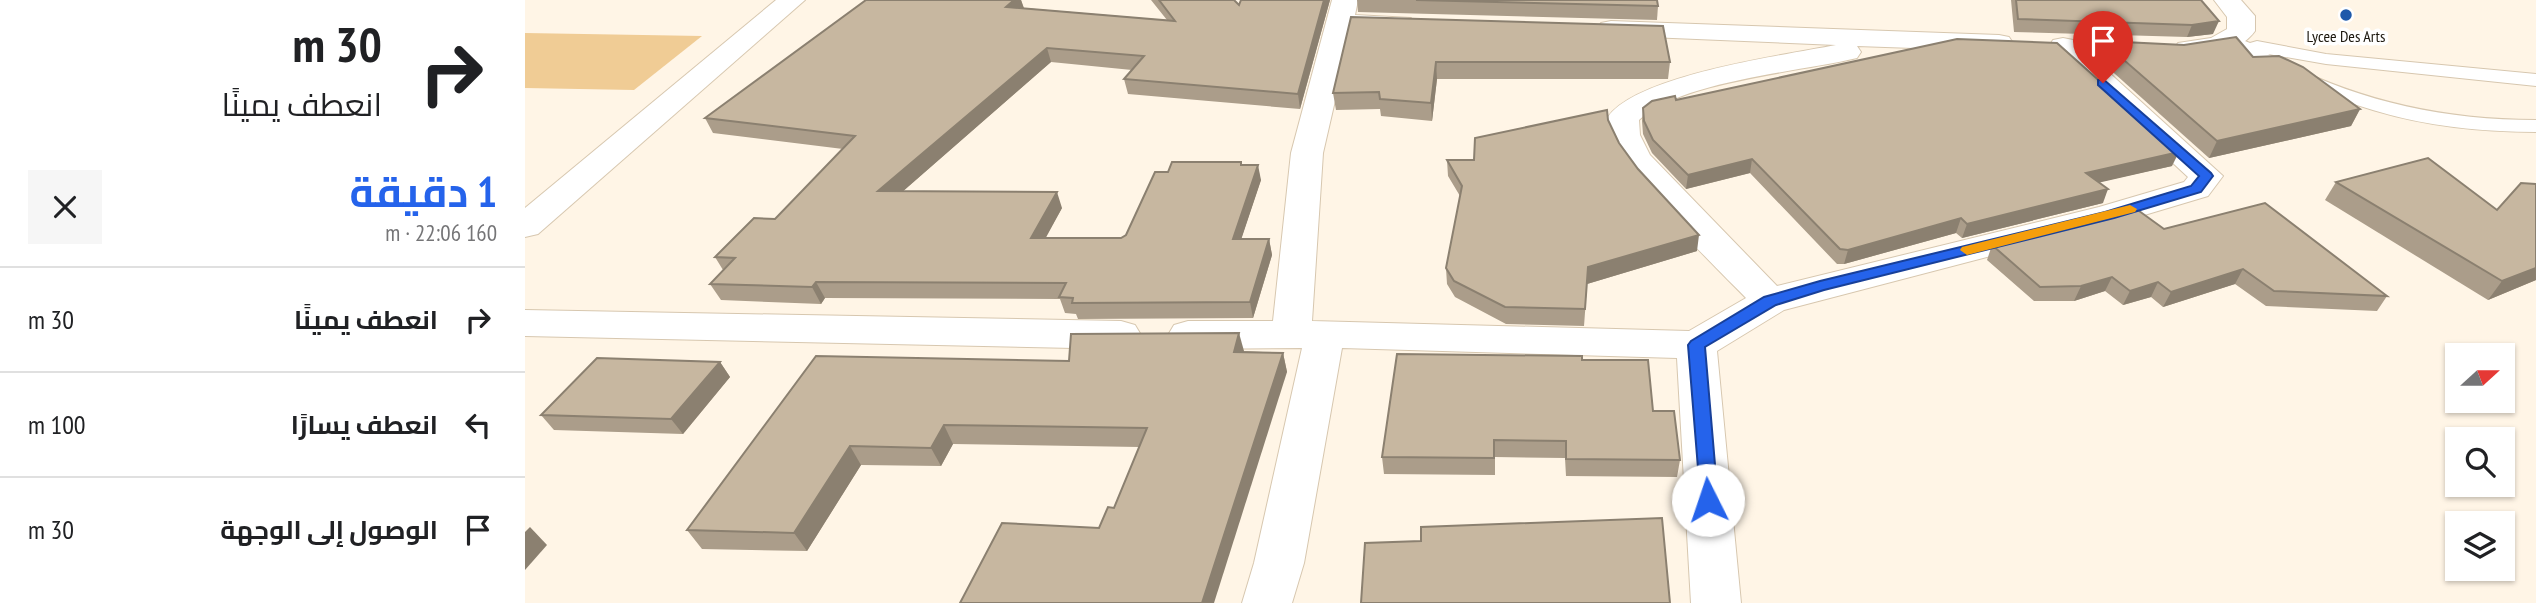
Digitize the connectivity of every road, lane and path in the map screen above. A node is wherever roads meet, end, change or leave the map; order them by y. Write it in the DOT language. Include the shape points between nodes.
graph roads {
  1 [pos="792,0"];
  2 [pos="2227,0"];
  3 [pos="1343,12"];
  4 [pos="1430,24"];
  5 [pos="1591,29"];
  6 [pos="1911,40"];
  7 [pos="2232,41"];
  8 [pos="2043,45"];
  9 [pos="2105,48"];
  10 [pos="2160,49"];
  11 [pos="2536,80"];
  12 [pos="2536,126"];
  13 [pos="525,226"];
  14 [pos="1770,301"];
  15 [pos="525,323"];
  16 [pos="1308,334"];
  17 [pos="1696,345"];
  18 [pos="1267,603"];
  19 [pos="1716,603"];
  1 -- 13 [label="street"];
  2 -- 7 [label="street" via="2243,23"];
  3 -- 4 [label="street"];
  3 -- 16 [label="street" via="1307,153"];
  5 -- 6 [label="street"];
  6 -- 8 [label="street"];
  6 -- 14 [label="street" via="1675,89 1645,99 1623,118 1622,129 1632,152"];
  7 -- 10 [label="street" via="2213,47"];
  7 -- 11 [label="lane" via="2326,59"];
  7 -- 12 [label="lane" via="2309,82 2372,104 2435,118"];
  8 -- 9 [label="street"];
  8 -- 14 [label="street" via="2206,176 2196,189"];
  14 -- 17 [label="street"];
  15 -- 16 [label="street" via="1035,335"];
  16 -- 17 [label="street"];
  16 -- 18 [label="street" via="1279,563"];
  17 -- 19 [label="street"];
}
